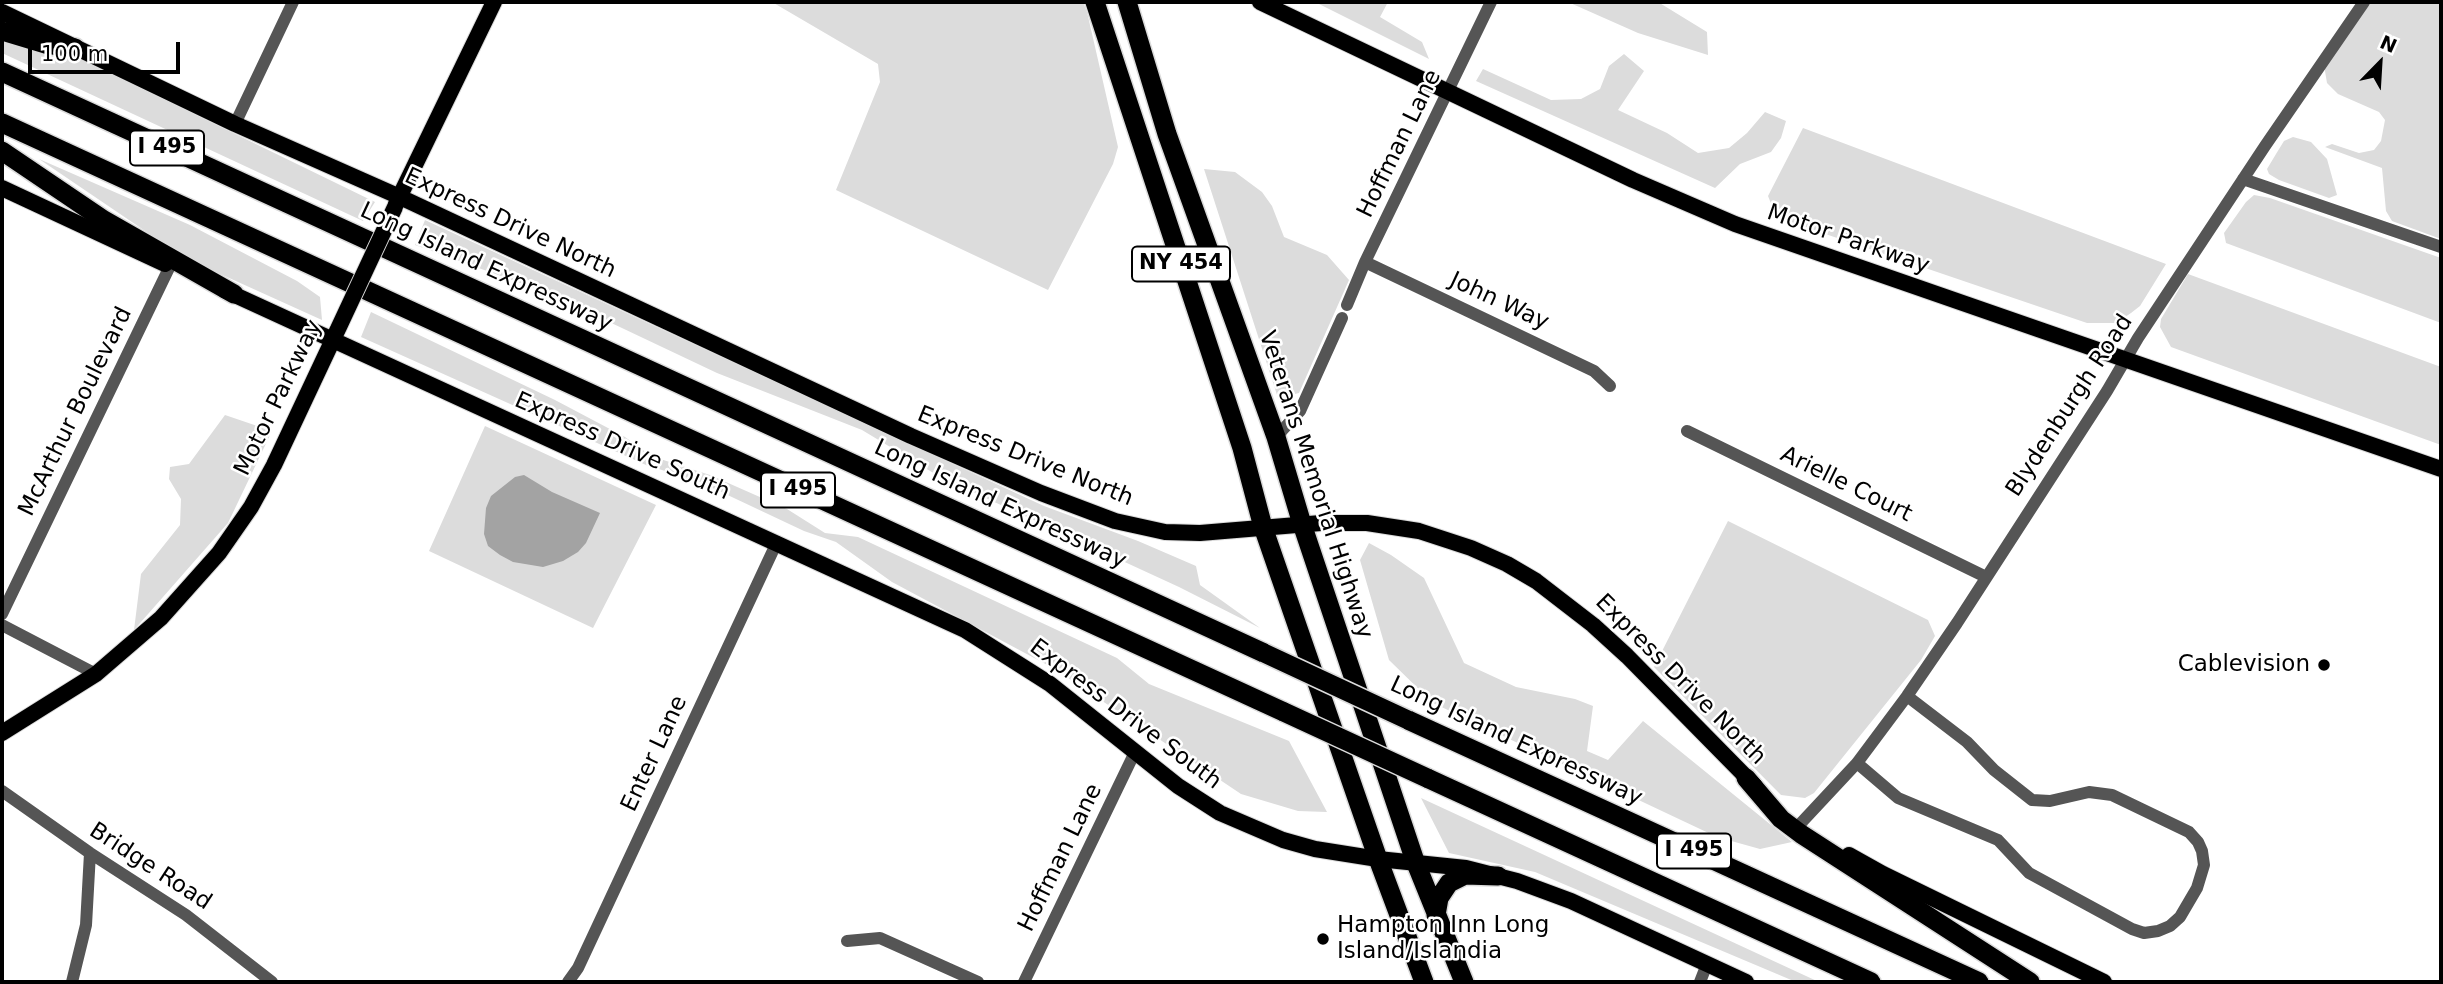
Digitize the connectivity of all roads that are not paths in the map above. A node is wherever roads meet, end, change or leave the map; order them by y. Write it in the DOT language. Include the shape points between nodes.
graph roads {
  1 [pos="293,2"];
  2 [pos="494,2"];
  3 [pos="1096,2"];
  4 [pos="1127,2"];
  5 [pos="1134,2"];
  6 [pos="1260,2"];
  7 [pos="1491,2"];
  8 [pos="2364,2"];
  9 [pos="2,12"];
  10 [pos="2,31"];
  11 [pos="75,48"];
  12 [pos="2,72"];
  13 [pos="1152,84"];
  14 [pos="1449,91"];
  15 [pos="2,123"];
  16 [pos="235,124"];
  17 [pos="2,151"];
  18 [pos="2243,179"];
  19 [pos="2,188"];
  20 [pos="398,202"];
  21 [pos="2441,247"];
  22 [pos="1366,262"];
  23 [pos="170,266"];
  24 [pos="234,295"];
  25 [pos="1347,305"];
  26 [pos="1342,318"];
  27 [pos="336,334"];
  28 [pos="2125,360"];
  29 [pos="1610,386"];
  30 [pos="1687,431"];
  31 [pos="1276,437"];
  32 [pos="2441,469"];
  33 [pos="1302,524"];
  34 [pos="1263,527"];
  35 [pos="777,542"];
  36 [pos="1986,577"];
  37 [pos="2,614"];
  38 [pos="2,625"];
  39 [pos="96,674"];
  40 [pos="1907,696"];
  41 [pos="2,733"];
  42 [pos="1135,752"];
  43 [pos="1857,763"];
  44 [pos="1746,778"];
  45 [pos="2,791"];
  46 [pos="1801,823"];
  47 [pos="90,853"];
  48 [pos="1378,859"];
  49 [pos="1415,861"];
  50 [pos="1499,876"];
  51 [pos="1436,915"];
  52 [pos="846,941"];
  53 [pos="1707,964"];
  54 [pos="72,982"];
  55 [pos="272,982"];
  56 [pos="568,982"];
  57 [pos="978,982"];
  58 [pos="1024,982"];
  59 [pos="1424,982"];
  60 [pos="1464,982"];
  61 [pos="1700,982"];
  62 [pos="1746,982"];
  63 [pos="1871,982"];
  64 [pos="1979,982"];
  65 [pos="2030,982"];
  66 [pos="2104,982"];
  1 -- 16 [label="street"];
  2 -- 20 [label="main road, Motor Parkway"];
  3 -- 34 [label="highway, NY 454" via="1242,448"];
  4 -- 13 [label="highway, Veterans Memorial Highway / NY 454"];
  5 -- 13 [label="highway"];
  6 -- 14 [label="main road, Motor Parkway"];
  7 -- 14 [label="street, Hoffman Lane"];
  8 -- 18 [label="street, Blydenburgh Road"];
  9 -- 11 [label="main road, Express Drive North"];
  10 -- 11 [label="highway"];
  11 -- 16 [label="main road, Express Drive North"];
  12 -- 64 [label="highway, Long Island Expressway / I 495, bridge"];
  13 -- 31 [label="highway, Veterans Memorial Highway / NY 454"];
  14 -- 22 [label="street, Hoffman Lane"];
  14 -- 28 [label="main road, Motor Parkway" via="1735,224"];
  15 -- 63 [label="highway, I 495, bridge"];
  16 -- 20 [label="main road, Express Drive North"];
  17 -- 24 [label="highway" via="104,220"];
  18 -- 21 [label="street"];
  18 -- 28 [label="street, Blydenburgh Road"];
  19 -- 23 [label="main road, Express Drive South"];
  20 -- 27 [label="main road, Motor Parkway, bridge"];
  20 -- 34 [label="main road, Express Drive North" via="911,436 1115,522 1164,532"];
  22 -- 25 [label="street, Hoffman Lane"];
  22 -- 29 [label="street, John Way" via="1594,371"];
  23 -- 24 [label="main road, Express Drive South"];
  23 -- 37 [label="street, McArthur Boulevard"];
  24 -- 27 [label="main road, Express Drive South"];
  26 -- 31 [label="street" via="1300,411"];
  27 -- 35 [label="main road, Express Drive South"];
  27 -- 39 [label="main road, Motor Parkway" via="274,465 223,547 160,618"];
  28 -- 32 [label="main road, Motor Parkway"];
  28 -- 36 [label="street, Blydenburgh Road"];
  30 -- 36 [label="street, Arielle Court"];
  31 -- 33 [label="highway, Veterans Memorial Highway / NY 454"];
  33 -- 34 [label="main road, Express Drive North"];
  33 -- 44 [label="main road, Express Drive North" via="1367,523 1419,531 1471,548 1523,573 1572,606 1611,641"];
  33 -- 49 [label="highway, Veterans Memorial Highway / NY 454"];
  34 -- 48 [label="highway, NY 454"];
  35 -- 42 [label="main road, Express Drive South" via="965,630 1050,684"];
  35 -- 56 [label="street, Enter Lane"];
  36 -- 40 [label="street, Blydenburgh Road"];
  38 -- 39 [label="street"];
  39 -- 41 [label="main road, Motor Parkway"];
  40 -- 43 [label="street, Blydenburgh Road"];
  40 -- 43 [label="street" via="2032,800 2100,792 2189,832 2202,851 2203,875 2180,917 2158,931 2132,929 2029,873 1998,840 1898,798"];
  42 -- 48 [label="main road, Express Drive South" via="1220,813 1283,840"];
  42 -- 58 [label="street, Hoffman Lane"];
  43 -- 46 [label="street, Blydenburgh Road"];
  44 -- 46 [label="main road, Express Drive North"];
  44 -- 65 [label="highway" via="1781,819 1801,834"];
  45 -- 47 [label="street, Bridge Road"];
  46 -- 66 [label="main road, Express Drive North" via="1883,874"];
  47 -- 54 [label="street" via="86,925"];
  47 -- 55 [label="street, Bridge Road" via="191,918"];
  48 -- 49 [label="main road, Express Drive South"];
  48 -- 59 [label="highway, NY 454"];
  49 -- 50 [label="main road, Express Drive South"];
  49 -- 51 [label="highway, Veterans Memorial Highway / NY 454"];
  50 -- 51 [label="highway" via="1465,876 1449,883 1439,898"];
  50 -- 53 [label="main road, Express Drive South" via="1555,894"];
  51 -- 60 [label="highway, Veterans Memorial Highway / NY 454"];
  52 -- 57 [label="street" via="880,938"];
  53 -- 61 [label="street"];
  53 -- 62 [label="main road, Express Drive South"];
}
